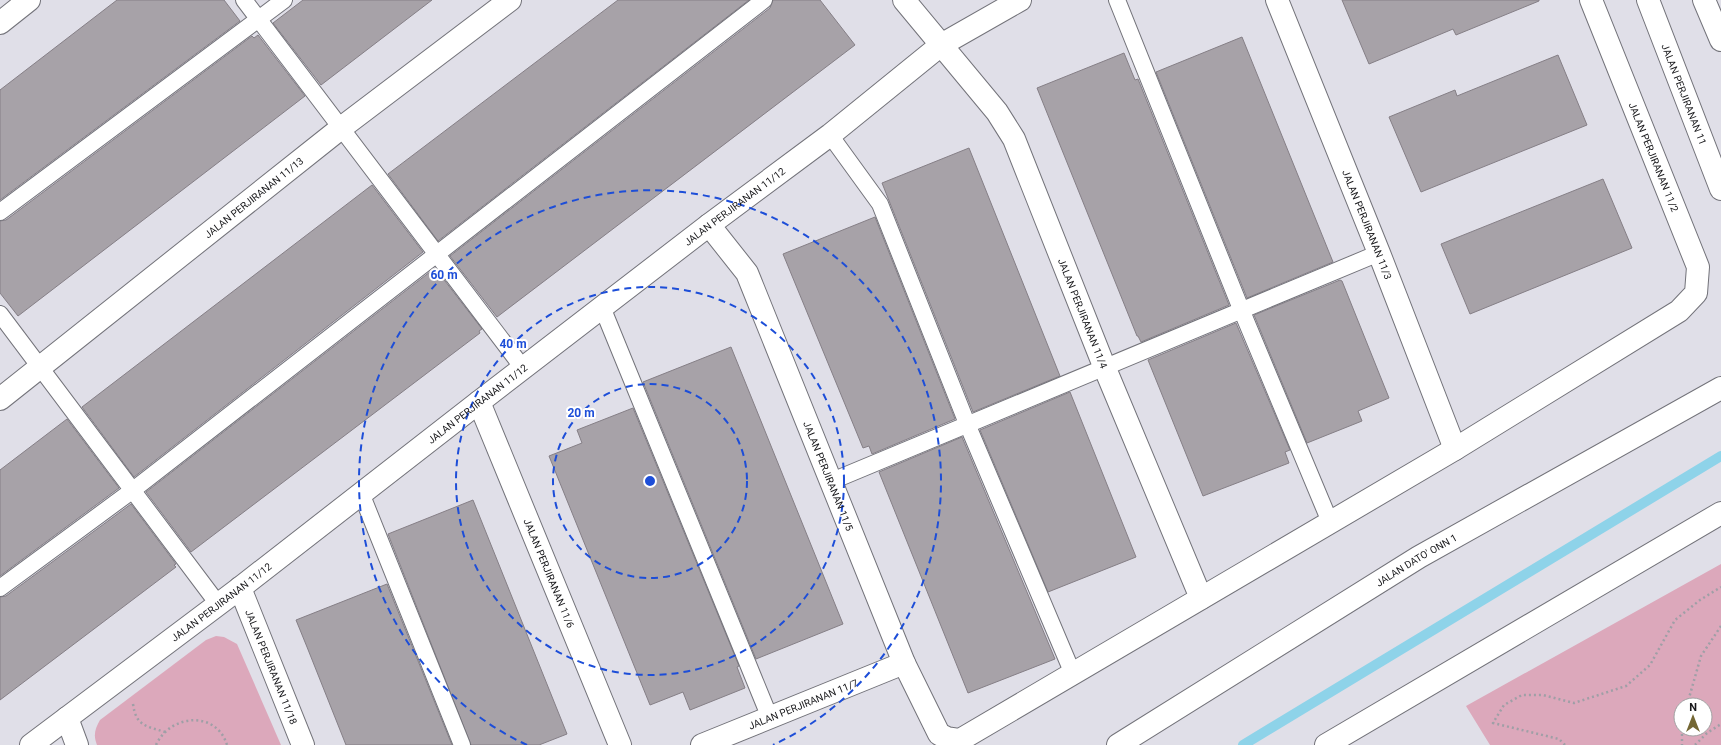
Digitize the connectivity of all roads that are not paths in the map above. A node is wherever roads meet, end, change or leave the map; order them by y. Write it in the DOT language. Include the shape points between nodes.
graph roads {
  1 [pos="29,0"];
  2 [pos="244,0"];
  3 [pos="284,0"];
  4 [pos="510,0"];
  5 [pos="764,0"];
  6 [pos="904,0"];
  7 [pos="1020,0"];
  8 [pos="1117,0"];
  9 [pos="1277,0"];
  10 [pos="1591,0"];
  11 [pos="1648,0"];
  12 [pos="1704,0"];
  13 [pos="258,19"];
  14 [pos="0,23"];
  15 [pos="1721,40"];
  16 [pos="941,45"];
  17 [pos="341,128"];
  18 [pos="830,135"];
  19 [pos="1721,189"];
  20 [pos="0,212"];
  21 [pos="709,225"];
  22 [pos="1379,253"];
  23 [pos="436,255"];
  24 [pos="602,307"];
  25 [pos="1241,310"];
  26 [pos="0,314"];
  27 [pos="1104,366"];
  28 [pos="40,367"];
  29 [pos="523,368"];
  30 [pos="1721,388"];
  31 [pos="0,399"];
  32 [pos="478,402"];
  33 [pos="968,426"];
  34 [pos="1455,449"];
  35 [pos="832,481"];
  36 [pos="132,490"];
  37 [pos="360,493"];
  38 [pos="1721,512"];
  39 [pos="1330,522"];
  40 [pos="0,588"];
  41 [pos="240,588"];
  42 [pos="1201,598"];
  43 [pos="218,604"];
  44 [pos="904,663"];
  45 [pos="1073,674"];
  46 [pos="67,718"];
  47 [pos="770,718"];
  48 [pos="939,734"];
  49 [pos="31,745"];
  50 [pos="77,745"];
  51 [pos="303,745"];
  52 [pos="462,745"];
  53 [pos="620,745"];
  54 [pos="702,745"];
  55 [pos="1118,745"];
  56 [pos="1326,745"];
  1 -- 14 [label="street"];
  2 -- 13 [label="lane"];
  3 -- 13 [label="lane"];
  4 -- 17 [label="street, JALAN PERJIRANAN 11/13"];
  5 -- 23 [label="lane"];
  6 -- 16 [label="street, JALAN PERJIRANAN 11/4"];
  7 -- 16 [label="street, JALAN PERJIRANAN 11/12"];
  8 -- 25 [label="lane"];
  9 -- 22 [label="street, JALAN PERJIRANAN 11/3"];
  10 -- 34 [label="street, JALAN PERJIRANAN 11/2" via="1698,267 1696,293 1679,311"];
  11 -- 19 [label="street, JALAN PERJIRANAN 11"];
  12 -- 15 [label="street"];
  13 -- 17 [label="lane"];
  13 -- 20 [label="lane"];
  16 -- 18 [label="street, JALAN PERJIRANAN 11/12"];
  16 -- 27 [label="street, JALAN PERJIRANAN 11/4" via="992,106 1014,139"];
  17 -- 23 [label="lane"];
  17 -- 28 [label="street, JALAN PERJIRANAN 11/13"];
  18 -- 21 [label="street, JALAN PERJIRANAN 11/12"];
  18 -- 33 [label="lane" via="880,204"];
  21 -- 24 [label="street, JALAN PERJIRANAN 11/12"];
  21 -- 35 [label="street, JALAN PERJIRANAN 11/5" via="747,273"];
  22 -- 25 [label="lane"];
  22 -- 34 [label="street, JALAN PERJIRANAN 11/3"];
  23 -- 29 [label="lane"];
  23 -- 36 [label="lane"];
  24 -- 29 [label="street, JALAN PERJIRANAN 11/12"];
  24 -- 47 [label="lane"];
  25 -- 27 [label="lane"];
  25 -- 39 [label="lane"];
  26 -- 28 [label="lane"];
  27 -- 33 [label="lane"];
  27 -- 42 [label="street, JALAN PERJIRANAN 11/4"];
  28 -- 31 [label="street, JALAN PERJIRANAN 11/13"];
  28 -- 36 [label="lane"];
  29 -- 32 [label="street, JALAN PERJIRANAN 11/12"];
  30 -- 55 [label="street, JALAN DATO' ONN 1" via="1419,557"];
  32 -- 37 [label="street, JALAN PERJIRANAN 11/12"];
  32 -- 53 [label="street, JALAN PERJIRANAN 11/6"];
  33 -- 35 [label="lane"];
  33 -- 45 [label="lane"];
  34 -- 39 [label="street, JALAN PERJIRANAN 11/2"];
  35 -- 44 [label="street, JALAN PERJIRANAN 11/5"];
  36 -- 40 [label="lane"];
  36 -- 43 [label="lane"];
  37 -- 41 [label="street, JALAN PERJIRANAN 11/12"];
  37 -- 52 [label="lane"];
  38 -- 56 [label="street"];
  39 -- 42 [label="street, JALAN PERJIRANAN 11/2"];
  41 -- 43 [label="street, JALAN PERJIRANAN 11/12"];
  41 -- 51 [label="street, JALAN PERJIRANAN 11/18"];
  42 -- 45 [label="street, JALAN PERJIRANAN 11/2"];
  43 -- 46 [label="street, JALAN PERJIRANAN 11/12"];
  44 -- 47 [label="street, JALAN PERJIRANAN 11/7"];
  44 -- 48 [label="street, JALAN PERJIRANAN 11/5"];
  45 -- 48 [label="street, JALAN PERJIRANAN 11/2" via="960,740"];
  46 -- 49 [label="street, JALAN PERJIRANAN 11/12"];
  46 -- 50 [label="street"];
  47 -- 54 [label="street, JALAN PERJIRANAN 11/7"];
}
